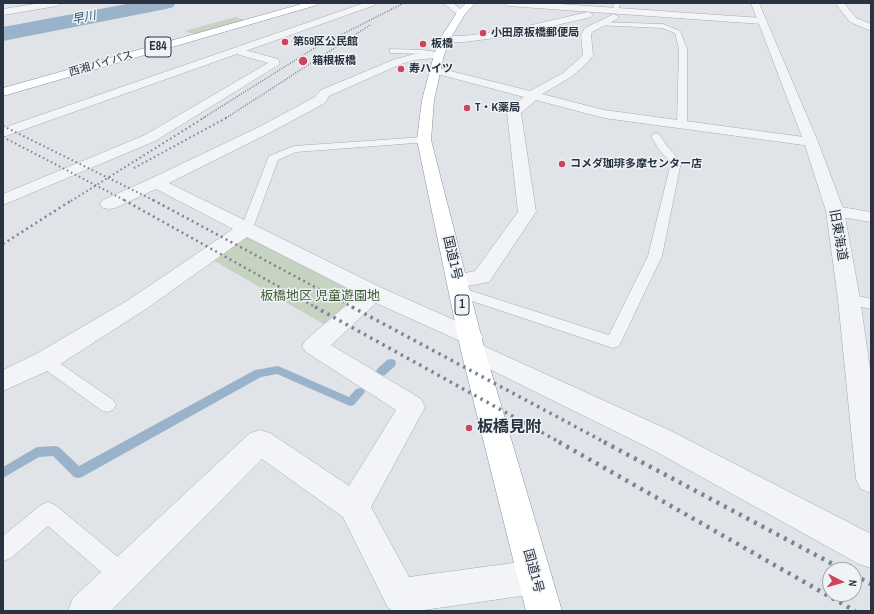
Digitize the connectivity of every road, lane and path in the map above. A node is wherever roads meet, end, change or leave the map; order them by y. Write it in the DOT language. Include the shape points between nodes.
graph roads {
  1 [pos="57,3"];
  2 [pos="294,3"];
  3 [pos="314,3"];
  4 [pos="372,3"];
  5 [pos="508,3"];
  6 [pos="755,3"];
  7 [pos="838,3"];
  8 [pos="460,6"];
  9 [pos="614,8"];
  10 [pos="3,12"];
  11 [pos="762,21"];
  12 [pos="598,24"];
  13 [pos="871,28"];
  14 [pos="237,51"];
  15 [pos="393,51"];
  16 [pos="439,55"];
  17 [pos="3,82"];
  18 [pos="3,92"];
  19 [pos="531,96"];
  20 [pos="682,125"];
  21 [pos="3,133"];
  22 [pos="656,136"];
  23 [pos="424,140"];
  24 [pos="811,142"];
  25 [pos="156,183"];
  26 [pos="8,194"];
  27 [pos="109,204"];
  28 [pos="835,211"];
  29 [pos="871,218"];
  30 [pos="247,228"];
  31 [pos="458,287"];
  32 [pos="374,293"];
  33 [pos="849,299"];
  34 [pos="871,304"];
  35 [pos="472,344"];
  36 [pos="45,361"];
  37 [pos="3,381"];
  38 [pos="107,405"];
  39 [pos="871,479"];
  40 [pos="354,507"];
  41 [pos="3,550"];
  42 [pos="871,552"];
  43 [pos="122,575"];
  44 [pos="535,577"];
  45 [pos="86,611"];
  46 [pos="544,611"];
  1 -- 10 [label="street"];
  2 -- 17 [label="highway, 西湘バイパス / E84"];
  3 -- 18 [label="highway, 西湘バイパス / E84"];
  4 -- 14 [label="street"];
  5 -- 9 [label="street"];
  6 -- 11 [label="street, 旧東海道"];
  7 -- 13 [label="street" via="853,20"];
  8 -- 16 [label="highway, 国道1号 / 1"];
  9 -- 11 [label="street"];
  9 -- 12 [label="street" via="615,16"];
  9 -- 16 [label="street" via="525,30 464,39"];
  11 -- 24 [label="street, 旧東海道"];
  12 -- 19 [label="street" via="588,30 588,55 583,61 567,75"];
  12 -- 20 [label="lane" via="663,26 678,32 683,49"];
  14 -- 21 [label="street"];
  14 -- 26 [label="street" via="274,64 150,138"];
  15 -- 16 [label="lane"];
  16 -- 19 [label="street"];
  16 -- 23 [label="highway, 国道1号 / 1" via="428,100"];
  16 -- 25 [label="street" via="414,57 397,62 326,93 320,100"];
  19 -- 20 [label="street" via="604,114"];
  19 -- 31 [label="street" via="514,112 527,212 482,277"];
  20 -- 24 [label="street"];
  22 -- 31 [label="lane" via="676,162 671,188 655,256 613,342"];
  23 -- 30 [label="lane" via="294,149 273,158"];
  23 -- 31 [label="highway, 国道1号 / 1"];
  24 -- 28 [label="street, 旧東海道"];
  25 -- 27 [label="street"];
  25 -- 30 [label="street"];
  28 -- 29 [label="street"];
  28 -- 33 [label="street, 旧東海道"];
  30 -- 32 [label="street"];
  30 -- 36 [label="street" via="138,304"];
  31 -- 35 [label="highway, 国道1号 / 1"];
  32 -- 35 [label="street"];
  32 -- 40 [label="street" via="314,346 412,407"];
  33 -- 34 [label="lane"];
  33 -- 39 [label="street, 旧東海道"];
  35 -- 42 [label="street" via="661,440"];
  35 -- 44 [label="highway, 国道1号 / 1"];
  36 -- 37 [label="street"];
  36 -- 38 [label="lane"];
  40 -- 43 [label="street" via="260,442"];
  40 -- 44 [label="street" via="400,596"];
  41 -- 43 [label="lane" via="48,512"];
  43 -- 45 [label="street"];
  44 -- 46 [label="highway, 国道1号 / 1"];
}
